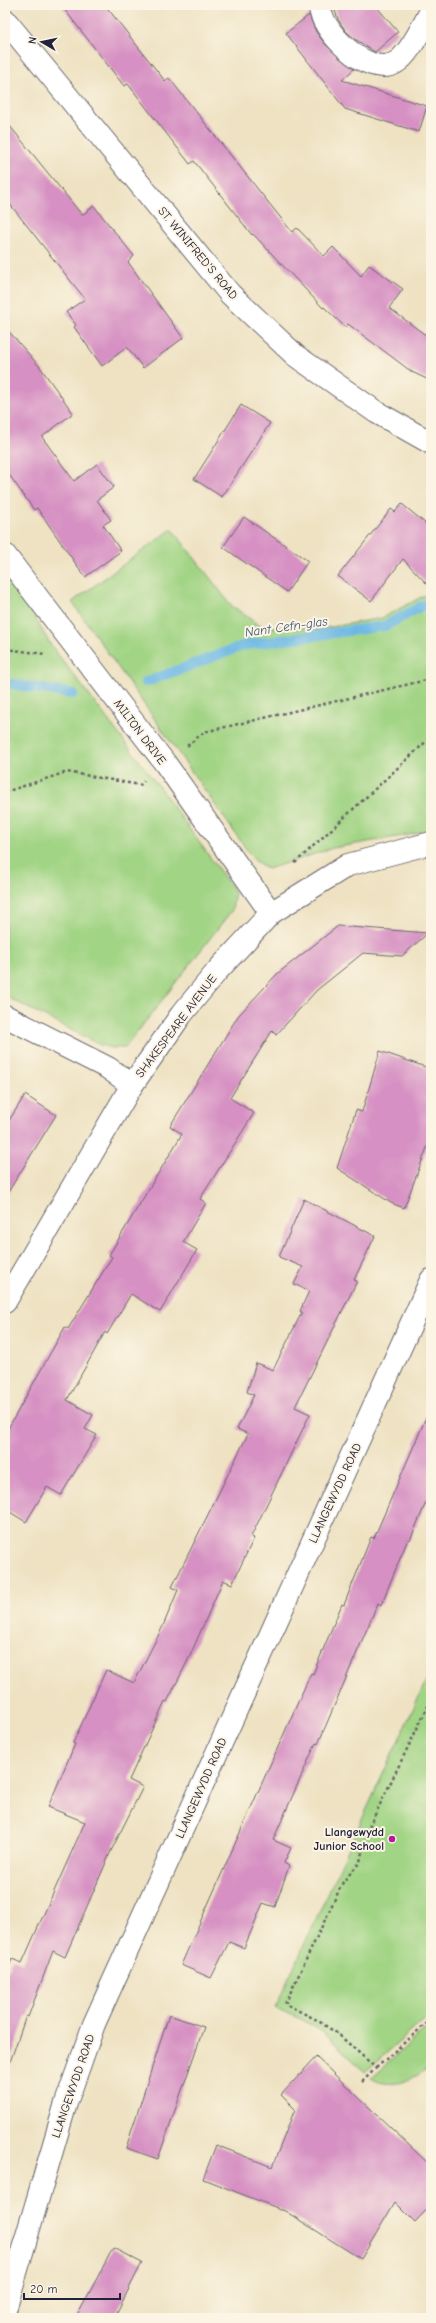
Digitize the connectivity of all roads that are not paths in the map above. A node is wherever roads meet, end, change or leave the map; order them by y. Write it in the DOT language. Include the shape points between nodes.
graph roads {
  1 [pos="320,5"];
  2 [pos="427,5"];
  3 [pos="431,7"];
  4 [pos="431,11"];
  5 [pos="5,20"];
  6 [pos="431,443"];
  7 [pos="5,555"];
  8 [pos="431,843"];
  9 [pos="271,913"];
  10 [pos="5,1016"];
  11 [pos="132,1085"];
  12 [pos="431,1280"];
  13 [pos="5,1302"];
  14 [pos="5,2310"];
  1 -- 4 [label="street" via="319,10 328,26 351,54 369,65 385,67 396,63"];
  2 -- 3 [label="street"];
  5 -- 6 [label="street, ST. WINIFRED'S ROAD" via="230,294 296,356 376,412"];
  7 -- 9 [label="street, MILTON DRIVE" via="164,763"];
  8 -- 9 [label="street, SHAKESPEARE AVENUE" via="348,865"];
  9 -- 11 [label="street, SHAKESPEARE AVENUE" via="218,970 181,1015"];
  10 -- 11 [label="street" via="108,1068"];
  11 -- 13 [label="street, SHAKESPEARE AVENUE"];
  12 -- 14 [label="street, LLANGEWYDD ROAD" via="94,2024 66,2103"];
}
